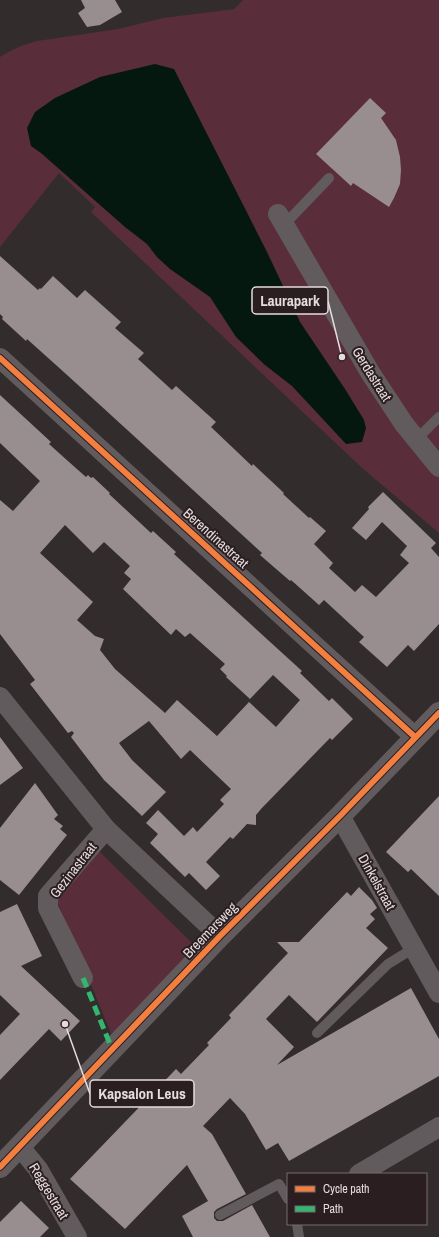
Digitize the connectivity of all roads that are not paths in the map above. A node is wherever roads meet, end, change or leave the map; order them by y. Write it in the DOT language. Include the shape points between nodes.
graph roads {
  1 [pos="329,178"];
  2 [pos="281,219"];
  3 [pos="0,358"];
  4 [pos="439,417"];
  5 [pos="417,439"];
  6 [pos="439,466"];
  7 [pos="0,697"];
  8 [pos="439,712"];
  9 [pos="415,737"];
  10 [pos="340,816"];
  11 [pos="106,829"];
  12 [pos="220,936"];
  13 [pos="414,948"];
  14 [pos="83,978"];
  15 [pos="439,993"];
  16 [pos="317,1034"];
  17 [pos="439,1127"];
  18 [pos="20,1147"];
  19 [pos="0,1167"];
  20 [pos="361,1173"];
  21 [pos="287,1197"];
  22 [pos="220,1215"];
  23 [pos="297,1225"];
  24 [pos="77,1237"];
  25 [pos="299,1237"];
  1 -- 2 [label="lane"];
  2 -- 5 [label="street, Gerdastraat" via="371,374"];
  3 -- 9 [label="street, Berendinastraat"];
  4 -- 5 [label="lane"];
  5 -- 6 [label="street, Gerdastraat"];
  7 -- 11 [label="street, Gezinastraat"];
  8 -- 9 [label="street, Breemarsweg"];
  9 -- 10 [label="street, Breemarsweg"];
  10 -- 12 [label="street, Breemarsweg"];
  10 -- 13 [label="street, Dinkelstraat"];
  11 -- 12 [label="street, Gezinastraat"];
  11 -- 14 [label="street, Gezinastraat" via="48,896 48,908"];
  12 -- 18 [label="street, Breemarsweg"];
  13 -- 15 [label="street, Dinkelstraat"];
  13 -- 16 [label="lane" via="388,964"];
  17 -- 20 [label="street"];
  18 -- 19 [label="street, Breemarsweg"];
  18 -- 24 [label="street, Reggestraat" via="38,1169"];
  21 -- 22 [label="lane" via="279,1184"];
  23 -- 25 [label="lane"];
}
